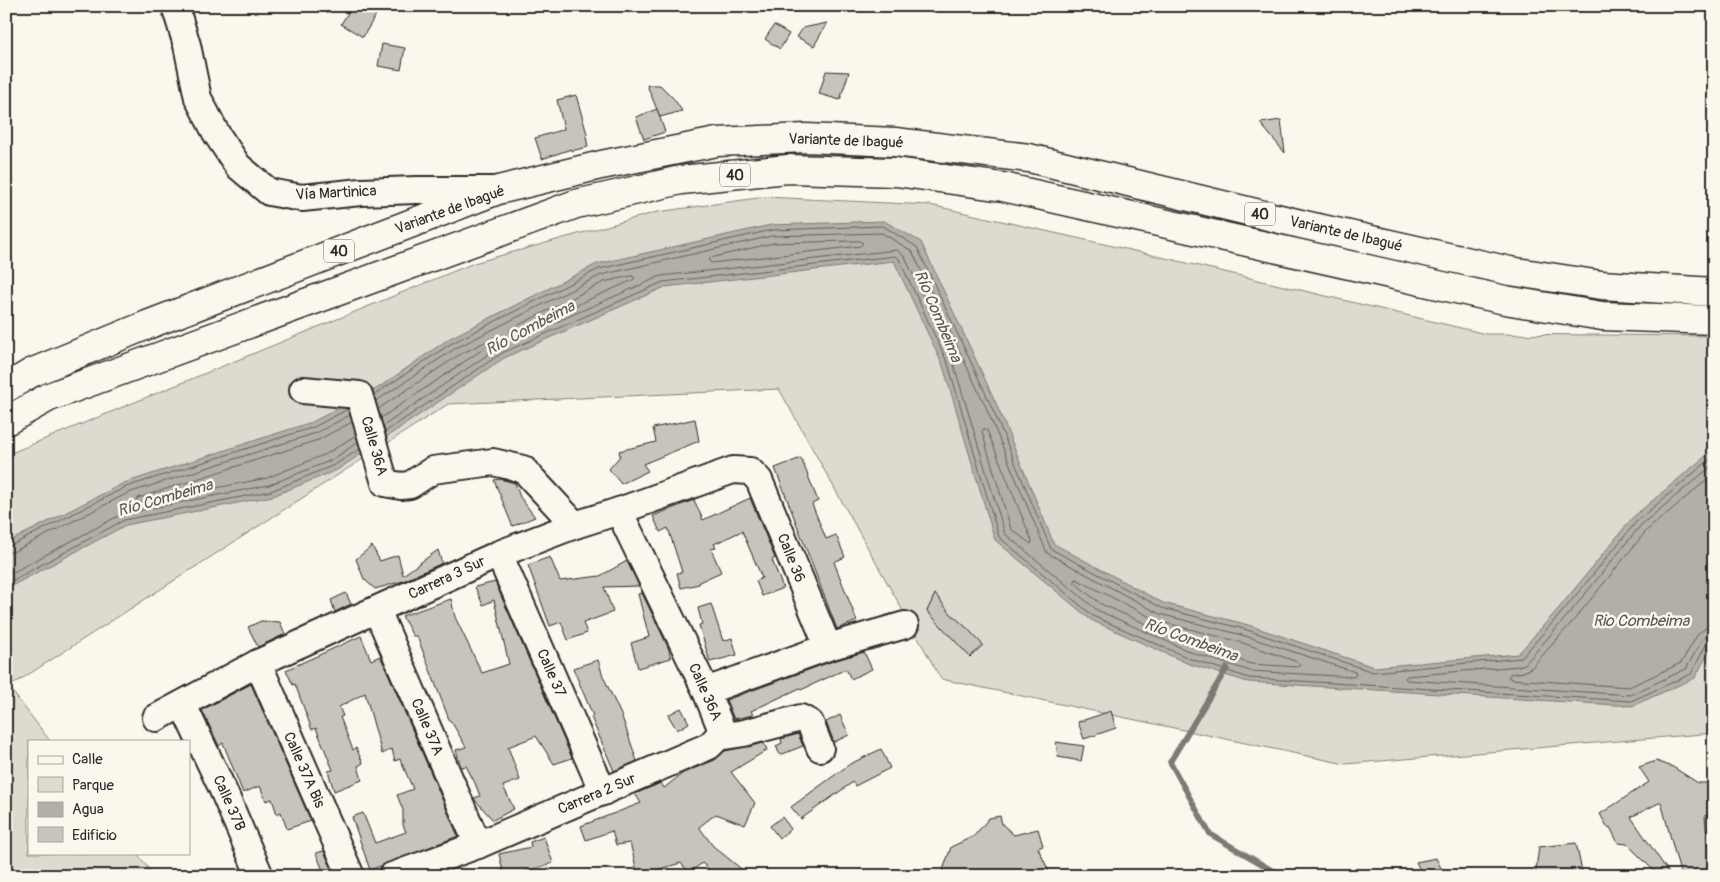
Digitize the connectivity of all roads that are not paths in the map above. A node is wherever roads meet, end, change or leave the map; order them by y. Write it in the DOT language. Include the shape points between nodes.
graph roads {
  1 [pos="175,6"];
  2 [pos="498,190"];
  3 [pos="1714,292"];
  4 [pos="1714,320"];
  5 [pos="6,388"];
  6 [pos="303,390"];
  7 [pos="6,421"];
  8 [pos="750,471"];
  9 [pos="619,511"];
  10 [pos="575,525"];
  11 [pos="499,554"];
  12 [pos="377,610"];
  13 [pos="905,625"];
  14 [pos="828,647"];
  15 [pos="258,663"];
  16 [pos="706,691"];
  17 [pos="182,705"];
  18 [pos="156,718"];
  19 [pos="718,738"];
  20 [pos="820,748"];
  21 [pos="603,792"];
  22 [pos="478,845"];
  23 [pos="260,876"];
  24 [pos="350,876"];
  25 [pos="392,876"];
  1 -- 2 [label="street, Vía Martinica" via="198,98 238,166 269,192 302,198 361,192"];
  2 -- 3 [label="highway, Variante de Ibagué / 40" via="717,142 806,138 895,142 1029,158 1510,271 1601,285"];
  2 -- 5 [label="highway, Variante de Ibagué / 40" via="147,325 31,373"];
  4 -- 7 [label="highway, Variante de Ibagué / 40" via="1602,316 1505,300 1003,187 896,172 788,169 681,180 576,204 49,397"];
  6 -- 10 [label="street, Calle 36A" via="359,395 384,484 401,486 433,470 493,462 522,469"];
  8 -- 9 [label="street, Carrera 3 Sur" via="733,470"];
  8 -- 14 [label="street, Calle 36" via="759,480"];
  9 -- 10 [label="street, Carrera 3 Sur"];
  9 -- 16 [label="street, Calle 36A"];
  10 -- 11 [label="street, Carrera 3 Sur"];
  11 -- 12 [label="street, Carrera 3 Sur"];
  11 -- 21 [label="street, Calle 37"];
  12 -- 15 [label="street, Carrera 3 Sur"];
  12 -- 22 [label="street, Calle 37A"];
  13 -- 14 [label="street"];
  14 -- 16 [label="street"];
  15 -- 17 [label="street, Carrera 3 Sur"];
  15 -- 24 [label="street, Calle 37A Bis"];
  16 -- 19 [label="street, Calle 36A" via="721,728"];
  17 -- 18 [label="street, Carrera 3 Sur"];
  17 -- 23 [label="street, Calle 37B"];
  19 -- 20 [label="street, Carrera 2 Sur" via="801,718 810,723"];
  19 -- 21 [label="street, Carrera 2 Sur" via="709,746"];
  21 -- 22 [label="street, Carrera 2 Sur"];
  22 -- 25 [label="street, Carrera 2 Sur"];
}
